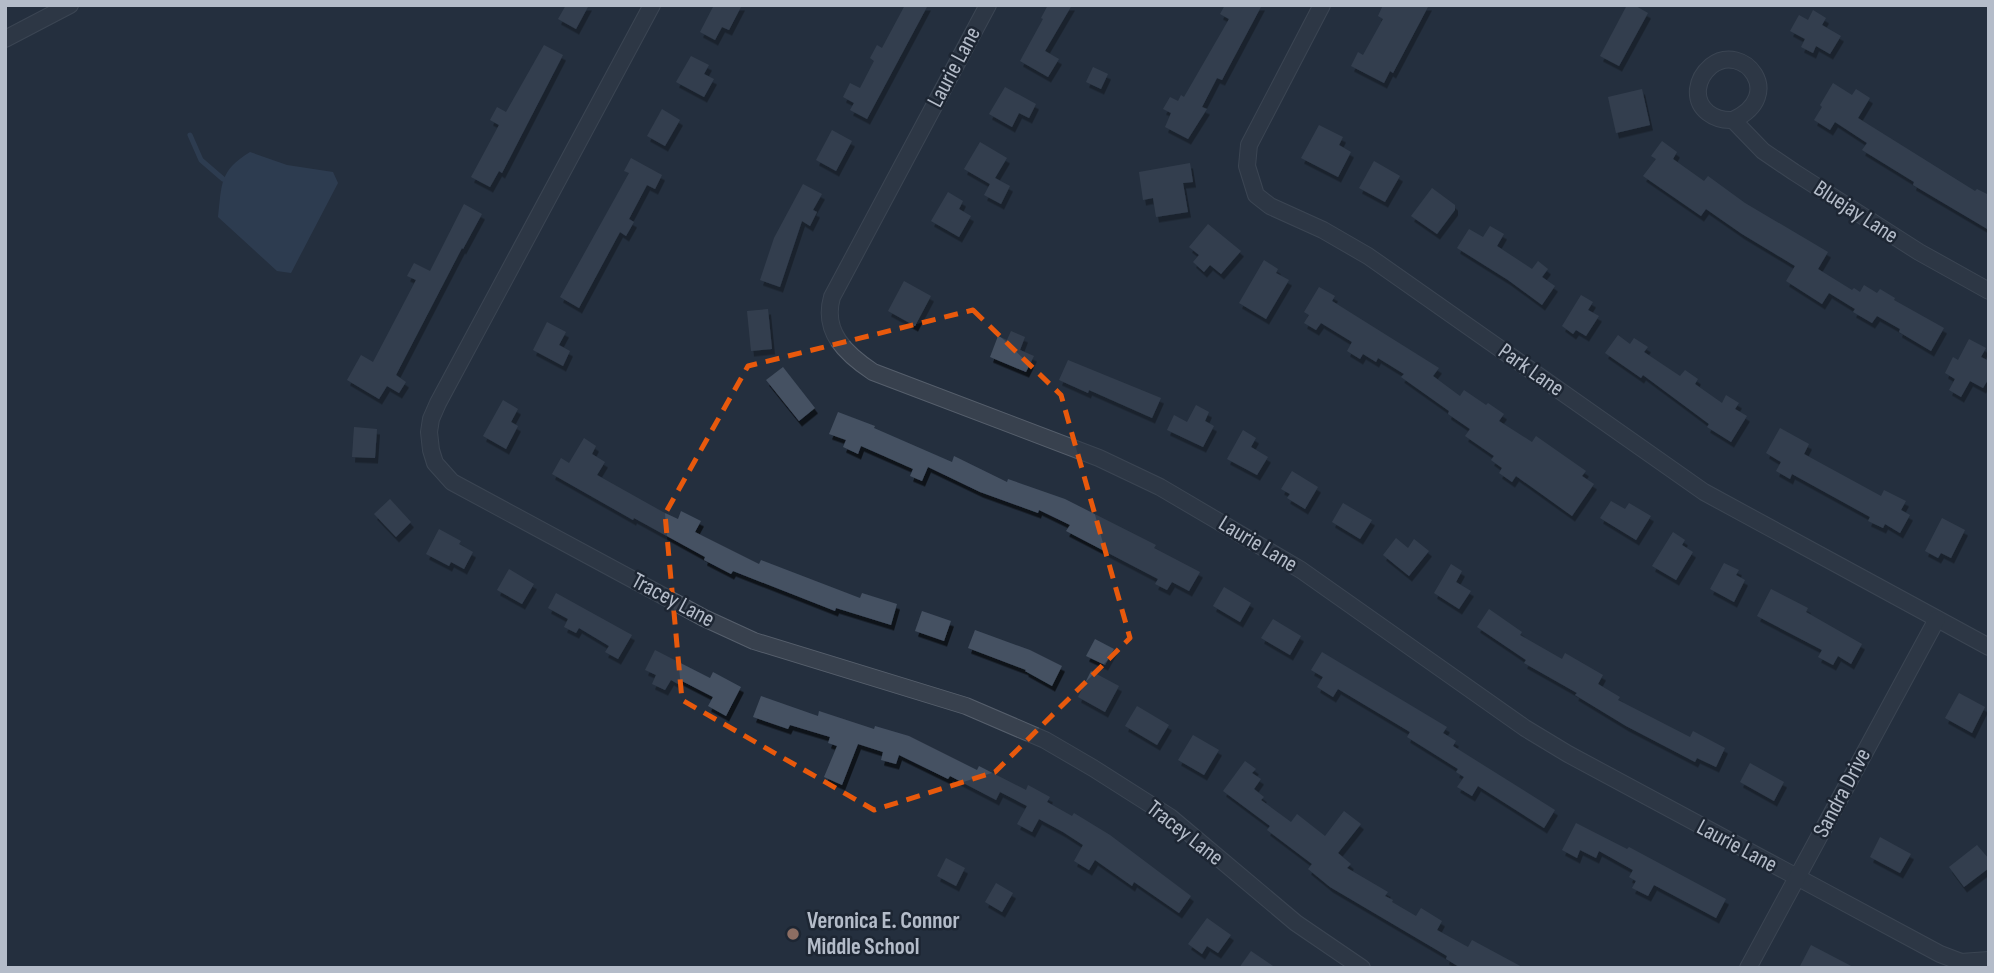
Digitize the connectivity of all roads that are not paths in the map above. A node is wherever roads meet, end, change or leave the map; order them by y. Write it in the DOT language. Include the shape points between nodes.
graph roads {
  1 [pos="70,5"];
  2 [pos="652,5"];
  3 [pos="988,5"];
  4 [pos="1322,5"];
  5 [pos="5,39"];
  6 [pos="1733,120"];
  7 [pos="1989,291"];
  8 [pos="1937,618"];
  9 [pos="1989,647"];
  10 [pos="1797,878"];
  11 [pos="1989,960"];
  12 [pos="1362,968"];
  13 [pos="1748,968"];
  1 -- 5 [label="street"];
  2 -- 12 [label="street, Tracey Lane" via="438,403 431,419 430,450 442,473 754,641 944,698 1045,740 1170,817 1296,923"];
  3 -- 10 [label="street, Laurie Lane" via="832,297 829,319 844,349 873,372 1099,458 1196,508 1328,587 1543,739"];
  4 -- 8 [label="street, Park Lane" via="1249,145 1247,166 1256,195 1368,256 1704,492"];
  6 -- 7 [label="street, Bluejay Lane" via="1763,151 1794,172"];
  8 -- 9 [label="street, Park Lane"];
  8 -- 10 [label="street, Sandra Drive"];
  10 -- 11 [label="street, Laurie Lane" via="1940,954 1961,962"];
  10 -- 13 [label="street, Sandra Drive"];
}
